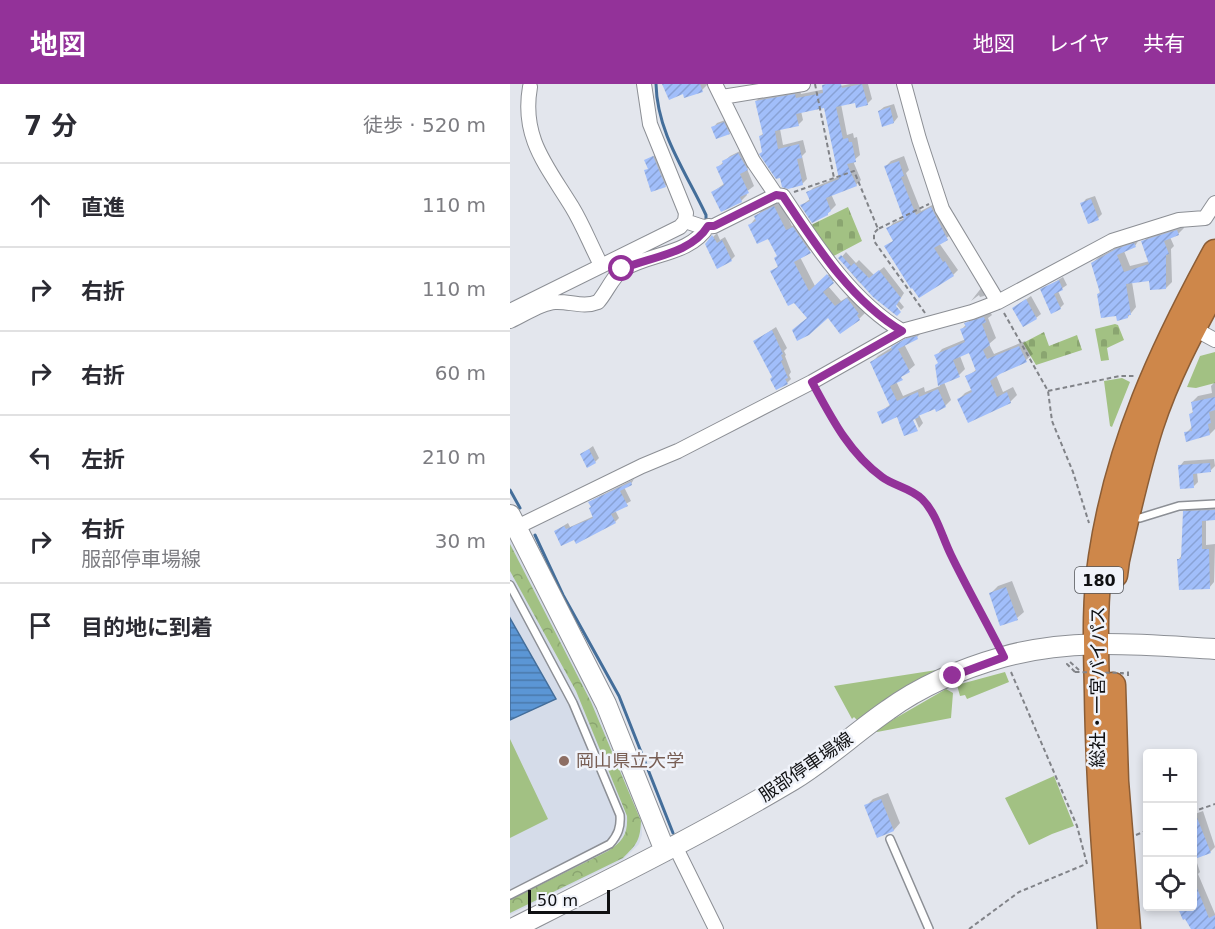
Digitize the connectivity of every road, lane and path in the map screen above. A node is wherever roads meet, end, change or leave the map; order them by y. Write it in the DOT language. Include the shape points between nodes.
graph roads {
  1 [pos="644,84"];
  2 [pos="803,84"];
  3 [pos="815,84"];
  4 [pos="904,84"];
  5 [pos="530,87"];
  6 [pos="719,90"];
  7 [pos="834,178"];
  8 [pos="779,195"];
  9 [pos="939,200"];
  10 [pos="1215,203"];
  11 [pos="685,221"];
  12 [pos="703,226"];
  13 [pos="878,229"];
  14 [pos="1215,252"];
  15 [pos="601,265"];
  16 [pos="1215,288"];
  17 [pos="547,299"];
  18 [pos="998,302"];
  19 [pos="510,311"];
  20 [pos="510,321"];
  21 [pos="932,322"];
  22 [pos="1193,328"];
  23 [pos="902,331"];
  24 [pos="1215,340"];
  25 [pos="1150,381"];
  26 [pos="812,382"];
  27 [pos="1048,391"];
  28 [pos="1215,504"];
  29 [pos="1127,516"];
  30 [pos="513,521"];
  31 [pos="1105,535"];
  32 [pos="510,585"];
  33 [pos="1104,643"];
  34 [pos="1215,649"];
  35 [pos="1004,657"];
  36 [pos="1077,670"];
  37 [pos="1128,670"];
  38 [pos="1122,675"];
  39 [pos="1128,677"];
  40 [pos="1215,804"];
  41 [pos="1197,810"];
  42 [pos="890,838"];
  43 [pos="670,848"];
  44 [pos="1095,861"];
  45 [pos="510,895"];
  46 [pos="512,929"];
  47 [pos="716,929"];
  48 [pos="929,929"];
  49 [pos="969,929"];
  50 [pos="1110,929"];
  51 [pos="1128,929"];
  1 -- 11 [label="street" via="650,124 686,213"];
  2 -- 6 [label="street"];
  3 -- 7 [label="path"];
  4 -- 9 [label="street"];
  5 -- 15 [label="street" via="527,113 535,141"];
  6 -- 8 [label="street" via="753,161"];
  7 -- 8 [label="path"];
  7 -- 13 [label="path" via="855,171"];
  8 -- 12 [label="street" via="714,226"];
  8 -- 23 [label="street" via="834,268 872,308"];
  9 -- 13 [label="path"];
  9 -- 18 [label="street"];
  10 -- 18 [label="street" via="1205,218 1179,220 1112,241"];
  11 -- 12 [label="street"];
  11 -- 15 [label="street"];
  12 -- 17 [label="street" via="697,238 685,246 622,269 598,302 582,305"];
  13 -- 21 [label="path" via="874,241"];
  14 -- 25 [label="highway, 総社・一宮バイパス / 180"];
  15 -- 17 [label="street"];
  16 -- 22 [label="highway, 総社・一宮バイパス / 180"];
  17 -- 19 [label="street"];
  17 -- 20 [label="street"];
  18 -- 21 [label="street"];
  18 -- 27 [label="path"];
  21 -- 23 [label="street"];
  22 -- 24 [label="street"];
  22 -- 29 [label="highway, 総社・一宮バイパス / 180" via="1152,424"];
  23 -- 26 [label="street"];
  25 -- 27 [label="path" via="1120,376"];
  25 -- 31 [label="highway, 総社・一宮バイパス / 180" via="1122,462"];
  26 -- 30 [label="street" via="678,452"];
  26 -- 35 [label="path" via="841,435 880,476 912,491 932,513"];
  27 -- 31 [label="path" via="1052,421 1087,519 1092,529"];
  28 -- 29 [label="lane" via="1179,506 1140,518"];
  29 -- 33 [label="highway, 総社・一宮バイパス / 180"];
  30 -- 43 [label="main road" via="606,704"];
  31 -- 33 [label="highway, 総社・一宮バイパス / 180" via="1096,609"];
  32 -- 45 [label="lane" via="573,703 621,824 610,844"];
  33 -- 34 [label="main road, 服部停車場線"];
  33 -- 35 [label="main road, 服部停車場線" via="1058,646"];
  33 -- 44 [label="highway, 総社・一宮バイパス / 180"];
  33 -- 51 [label="highway, 総社・一宮バイパス / 180"];
  35 -- 43 [label="main road, 服部停車場線" via="953,676 890,708 795,779"];
  35 -- 44 [label="path"];
  36 -- 38 [label="path, bridge" via="1070,662 1067,664 1076,674"];
  37 -- 39 [label="path"];
  40 -- 41 [label="path"];
  42 -- 48 [label="lane"];
  43 -- 46 [label="main road, 服部停車場線"];
  43 -- 47 [label="street"];
  44 -- 49 [label="path" via="1019,892"];
  44 -- 50 [label="highway, 総社・一宮バイパス / 180"];
}
